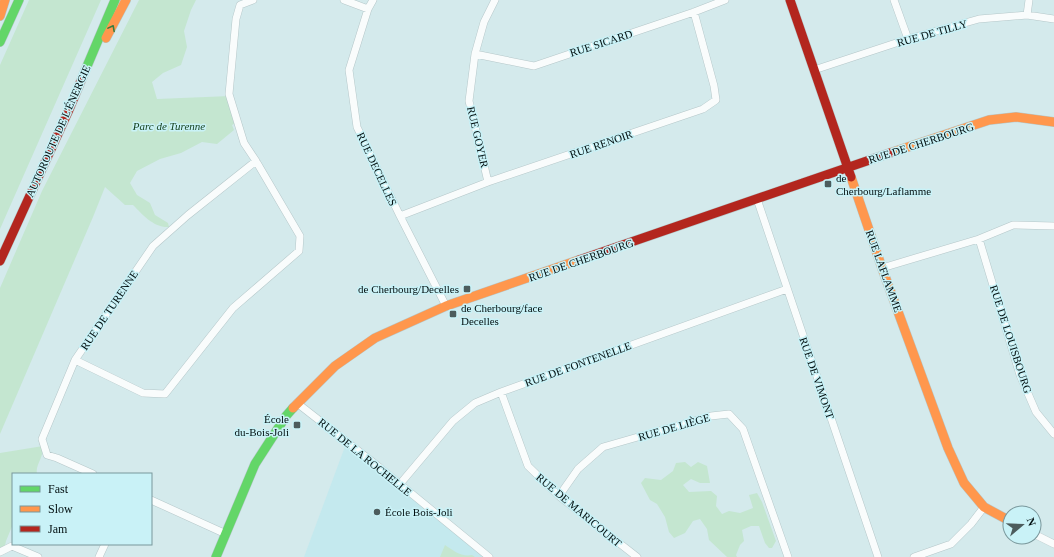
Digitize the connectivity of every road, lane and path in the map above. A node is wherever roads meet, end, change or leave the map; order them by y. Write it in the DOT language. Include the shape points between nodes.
graph roads {
  1 [pos="5,0"];
  2 [pos="19,0"];
  3 [pos="115,0"];
  4 [pos="126,0"];
  5 [pos="254,0"];
  6 [pos="344,0"];
  7 [pos="373,0"];
  8 [pos="495,0"];
  9 [pos="725,0"];
  10 [pos="790,0"];
  11 [pos="894,0"];
  12 [pos="1029,0"];
  13 [pos="368,9"];
  14 [pos="694,12"];
  15 [pos="1026,15"];
  16 [pos="0,16"];
  17 [pos="1054,19"];
  18 [pos="908,39"];
  19 [pos="0,42"];
  20 [pos="475,54"];
  21 [pos="814,70"];
  22 [pos="68,112"];
  23 [pos="1054,122"];
  24 [pos="256,161"];
  25 [pos="848,167"];
  26 [pos="488,182"];
  27 [pos="757,199"];
  28 [pos="400,216"];
  29 [pos="1054,226"];
  30 [pos="980,239"];
  31 [pos="0,261"];
  32 [pos="882,268"];
  33 [pos="787,289"];
  34 [pos="446,306"];
  35 [pos="75,360"];
  36 [pos="501,392"];
  37 [pos="297,403"];
  38 [pos="1054,434"];
  39 [pos="91,473"];
  40 [pos="400,484"];
  41 [pos="560,496"];
  42 [pos="152,500"];
  43 [pos="984,507"];
  44 [pos="1002,517"];
  45 [pos="226,534"];
  46 [pos="1042,538"];
  47 [pos="1054,544"];
  48 [pos="105,545"];
  49 [pos="0,552"];
  50 [pos="38,557"];
  51 [pos="99,557"];
  52 [pos="216,557"];
  53 [pos="488,557"];
  54 [pos="636,557"];
  55 [pos="788,557"];
  56 [pos="878,557"];
  57 [pos="914,557"];
  1 -- 16 [label="main road"];
  2 -- 19 [label="main road"];
  3 -- 22 [label="main road, AUTOROUTE DE L'ÉNERGIE"];
  22 -- 4 [label="main road, one-way"];
  5 -- 24 [label="street" via="240,5 236,19 229,94 244,144"];
  6 -- 13 [label="street"];
  7 -- 13 [label="street, RUE DECELLES"];
  8 -- 20 [label="street, RUE GOYER" via="484,22"];
  9 -- 14 [label="street, RUE SICARD"];
  10 -- 21 [label="main road, RUE LAFLAMME"];
  11 -- 18 [label="street"];
  12 -- 15 [label="street"];
  13 -- 28 [label="street, RUE DECELLES" via="349,70 357,127"];
  14 -- 20 [label="street, RUE SICARD" via="534,66"];
  14 -- 26 [label="street, RUE RENOIR" via="716,100 703,109"];
  15 -- 17 [label="street, RUE DE TILLY"];
  15 -- 18 [label="street, RUE DE TILLY" via="979,20"];
  18 -- 21 [label="street, RUE DE TILLY"];
  20 -- 26 [label="street, RUE GOYER" via="469,101"];
  21 -- 25 [label="main road, RUE LAFLAMME"];
  22 -- 31 [label="main road, AUTOROUTE DE L'ÉNERGIE"];
  23 -- 25 [label="main road, RUE DE CHERBOURG" via="1016,117 989,120"];
  24 -- 35 [label="street, RUE DE TURENNE" via="153,246"];
  24 -- 35 [label="street" via="300,236 299,251 233,308 165,394 143,393"];
  25 -- 27 [label="main road, RUE DE CHERBOURG"];
  25 -- 32 [label="main road, RUE LAFLAMME"];
  26 -- 28 [label="street, RUE RENOIR"];
  27 -- 33 [label="street, RUE DE VIMONT"];
  27 -- 34 [label="main road, RUE DE CHERBOURG"];
  28 -- 34 [label="street, RUE DECELLES"];
  29 -- 30 [label="street" via="1013,225"];
  30 -- 32 [label="street"];
  30 -- 38 [label="street, RUE DE LOUISBOURG" via="1020,375 1036,412"];
  32 -- 43 [label="main road, RUE LAFLAMME" via="948,448 964,483"];
  33 -- 36 [label="street, RUE DE FONTENELLE"];
  33 -- 56 [label="street, RUE DE VIMONT"];
  34 -- 37 [label="main road, RUE DE CHERBOURG" via="375,338 335,366"];
  35 -- 39 [label="street, RUE DE TURENNE" via="42,439 47,455"];
  36 -- 40 [label="street, RUE DE FONTENELLE" via="475,402 453,421"];
  36 -- 41 [label="street, RUE DE MARICOURT" via="528,466"];
  37 -- 40 [label="street, RUE DE LA ROCHELLE"];
  37 -- 45 [label="main road, RUE DE CHERBOURG" via="255,464"];
  40 -- 53 [label="street, RUE DE LA ROCHELLE"];
  41 -- 54 [label="street, RUE DE MARICOURT"];
  41 -- 55 [label="street, RUE DE LIÈGE" via="578,469 603,447 711,416 730,414 743,429"];
  42 -- 45 [label="street"];
  43 -- 44 [label="main road, RUE LAFLAMME"];
  43 -- 57 [label="street" via="951,544"];
  45 -- 52 [label="main road, RUE DE CHERBOURG"];
  46 -- 47 [label="street"];
  48 -- 51 [label="street"];
  49 -- 50 [label="street" via="12,546"];
}
